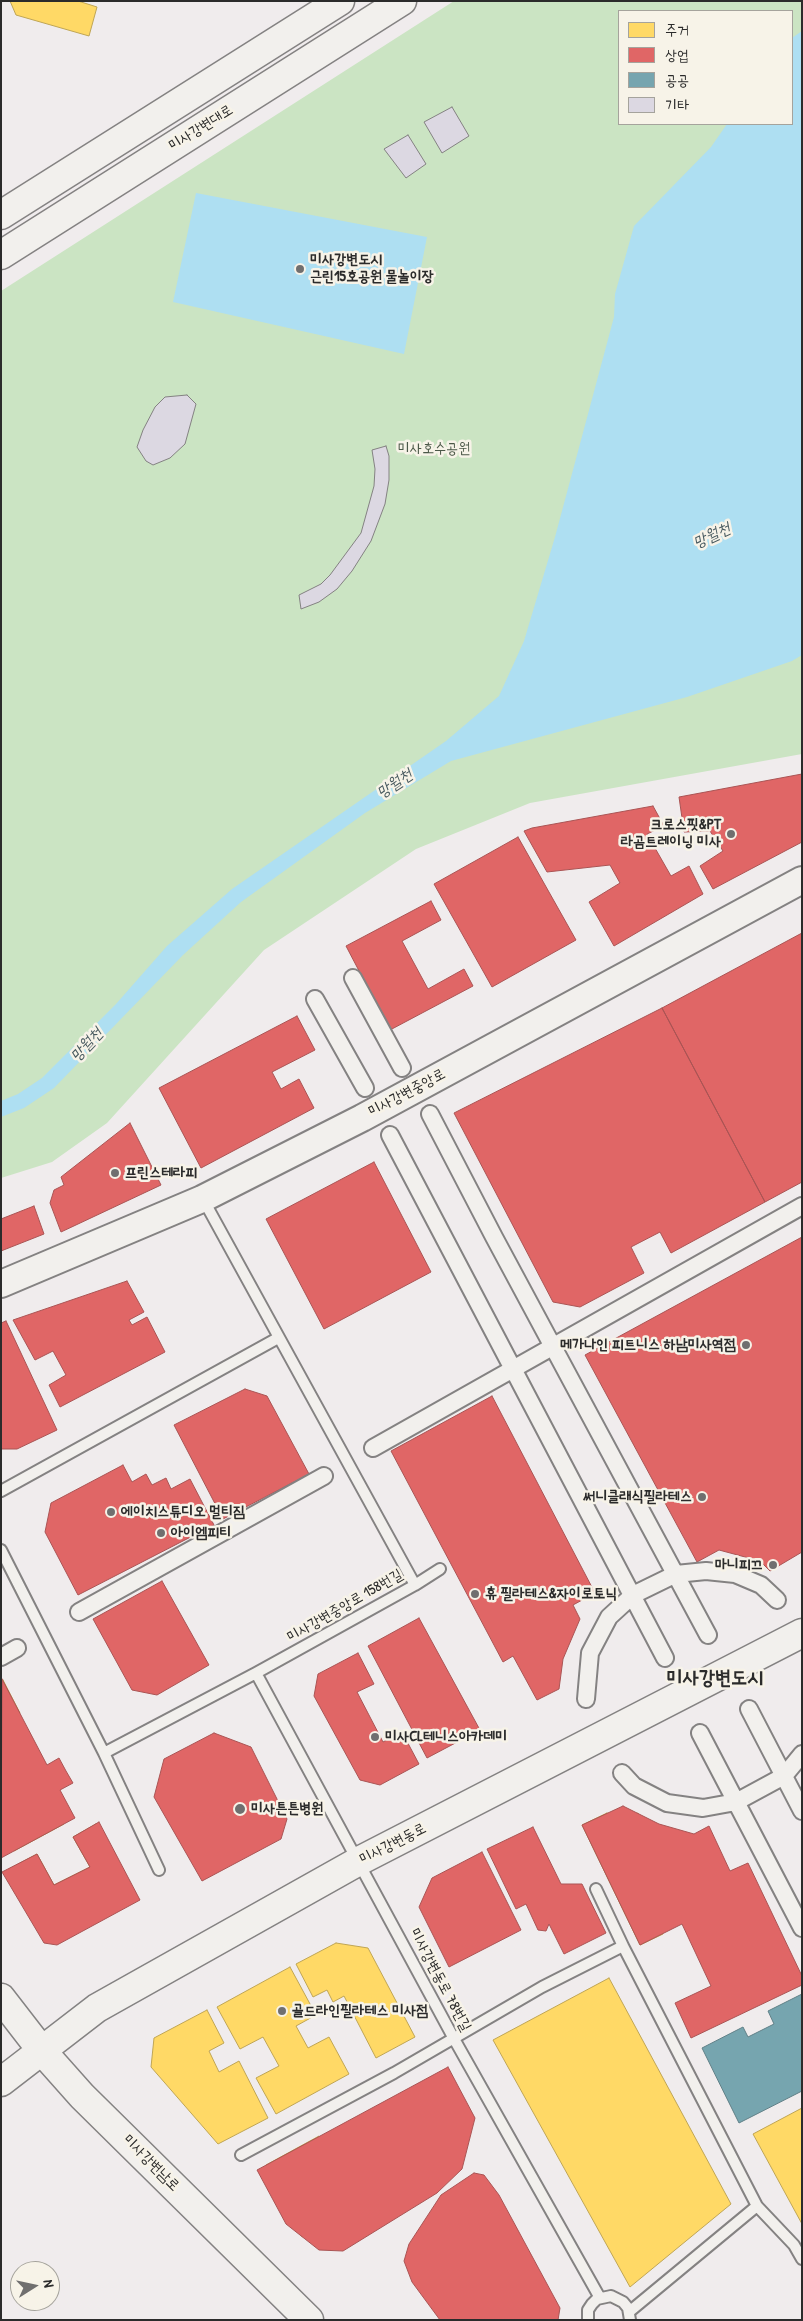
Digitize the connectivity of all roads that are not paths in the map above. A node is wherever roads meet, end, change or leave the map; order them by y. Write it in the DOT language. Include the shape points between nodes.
graph roads {
  1 [pos="340,1"];
  2 [pos="402,1"];
  3 [pos="1,215"];
  4 [pos="1,255"];
  5 [pos="802,880"];
  6 [pos="353,978"];
  7 [pos="314,999"];
  8 [pos="402,1068"];
  9 [pos="365,1088"];
  10 [pos="430,1114"];
  11 [pos="390,1135"];
  12 [pos="202,1198"];
  13 [pos="802,1206"];
  14 [pos="1,1284"];
  15 [pos="278,1338"];
  16 [pos="553,1346"];
  17 [pos="514,1368"];
  18 [pos="373,1448"];
  19 [pos="324,1476"];
  20 [pos="1,1491"];
  21 [pos="1,1550"];
  22 [pos="440,1569"];
  23 [pos="676,1574"];
  24 [pos="415,1585"];
  25 [pos="633,1595"];
  26 [pos="777,1600"];
  27 [pos="79,1612"];
  28 [pos="802,1634"];
  29 [pos="708,1635"];
  30 [pos="17,1648"];
  31 [pos="1,1657"];
  32 [pos="664,1658"];
  33 [pos="256,1673"];
  34 [pos="586,1699"];
  35 [pos="750,1709"];
  36 [pos="700,1733"];
  37 [pos="104,1753"];
  38 [pos="802,1754"];
  39 [pos="622,1773"];
  40 [pos="784,1776"];
  41 [pos="736,1802"];
  42 [pos="802,1811"];
  43 [pos="359,1861"];
  44 [pos="158,1870"];
  45 [pos="596,1890"];
  46 [pos="802,1928"];
  47 [pos="623,1946"];
  48 [pos="1,1998"];
  49 [pos="453,2037"];
  50 [pos="42,2051"];
  51 [pos="1,2082"];
  52 [pos="241,2155"];
  53 [pos="757,2206"];
  54 [pos="802,2258"];
  55 [pos="600,2298"];
  56 [pos="629,2316"];
  57 [pos="309,2320"];
  58 [pos="588,2320"];
  1 -- 3 [label="main road"];
  2 -- 4 [label="main road, 미사강변대로"];
  5 -- 12 [label="street, 미사강변중앙로" via="370,1114"];
  6 -- 8 [label="street"];
  7 -- 9 [label="street"];
  10 -- 16 [label="street"];
  11 -- 17 [label="street"];
  12 -- 14 [label="street, 미사강변중앙로"];
  12 -- 15 [label="lane, 미사강변중앙로 158번길"];
  13 -- 16 [label="street"];
  15 -- 20 [label="lane"];
  15 -- 24 [label="lane, 미사강변중앙로 158번길"];
  16 -- 17 [label="street"];
  16 -- 23 [label="street"];
  17 -- 18 [label="street"];
  17 -- 25 [label="street"];
  19 -- 27 [label="street"];
  21 -- 37 [label="lane"];
  22 -- 24 [label="lane"];
  23 -- 25 [label="street"];
  23 -- 26 [label="street" via="706,1571 735,1574 761,1585"];
  23 -- 29 [label="street"];
  24 -- 33 [label="lane, 미사강변중앙로 158번길"];
  25 -- 32 [label="street"];
  25 -- 34 [label="street" via="609,1617 590,1653"];
  28 -- 43 [label="main road, 미사강변동로"];
  30 -- 31 [label="street"];
  33 -- 37 [label="lane, 미사강변중앙로 158번길"];
  33 -- 43 [label="lane, 미사강변동로 78번길"];
  35 -- 40 [label="street"];
  36 -- 41 [label="street"];
  37 -- 44 [label="lane"];
  38 -- 40 [label="street"];
  39 -- 41 [label="street" via="634,1786 667,1803 703,1808"];
  40 -- 41 [label="street"];
  40 -- 42 [label="street"];
  41 -- 46 [label="street"];
  43 -- 49 [label="lane, 미사강변동로 78번길"];
  43 -- 50 [label="main road, 미사강변동로" via="97,2008"];
  45 -- 47 [label="lane"];
  47 -- 49 [label="lane"];
  47 -- 53 [label="lane"];
  48 -- 50 [label="main road, 미사강변남로"];
  49 -- 52 [label="lane" via="394,2073"];
  49 -- 55 [label="lane, 미사강변동로 78번길"];
  50 -- 51 [label="main road, 미사강변동로"];
  50 -- 57 [label="main road, 미사강변남로" via="82,2096"];
  53 -- 54 [label="lane"];
  53 -- 56 [label="lane"];
  55 -- 56 [label="lane" via="618,2298 624,2302"];
  55 -- 58 [label="lane" via="588,2310"];
}
